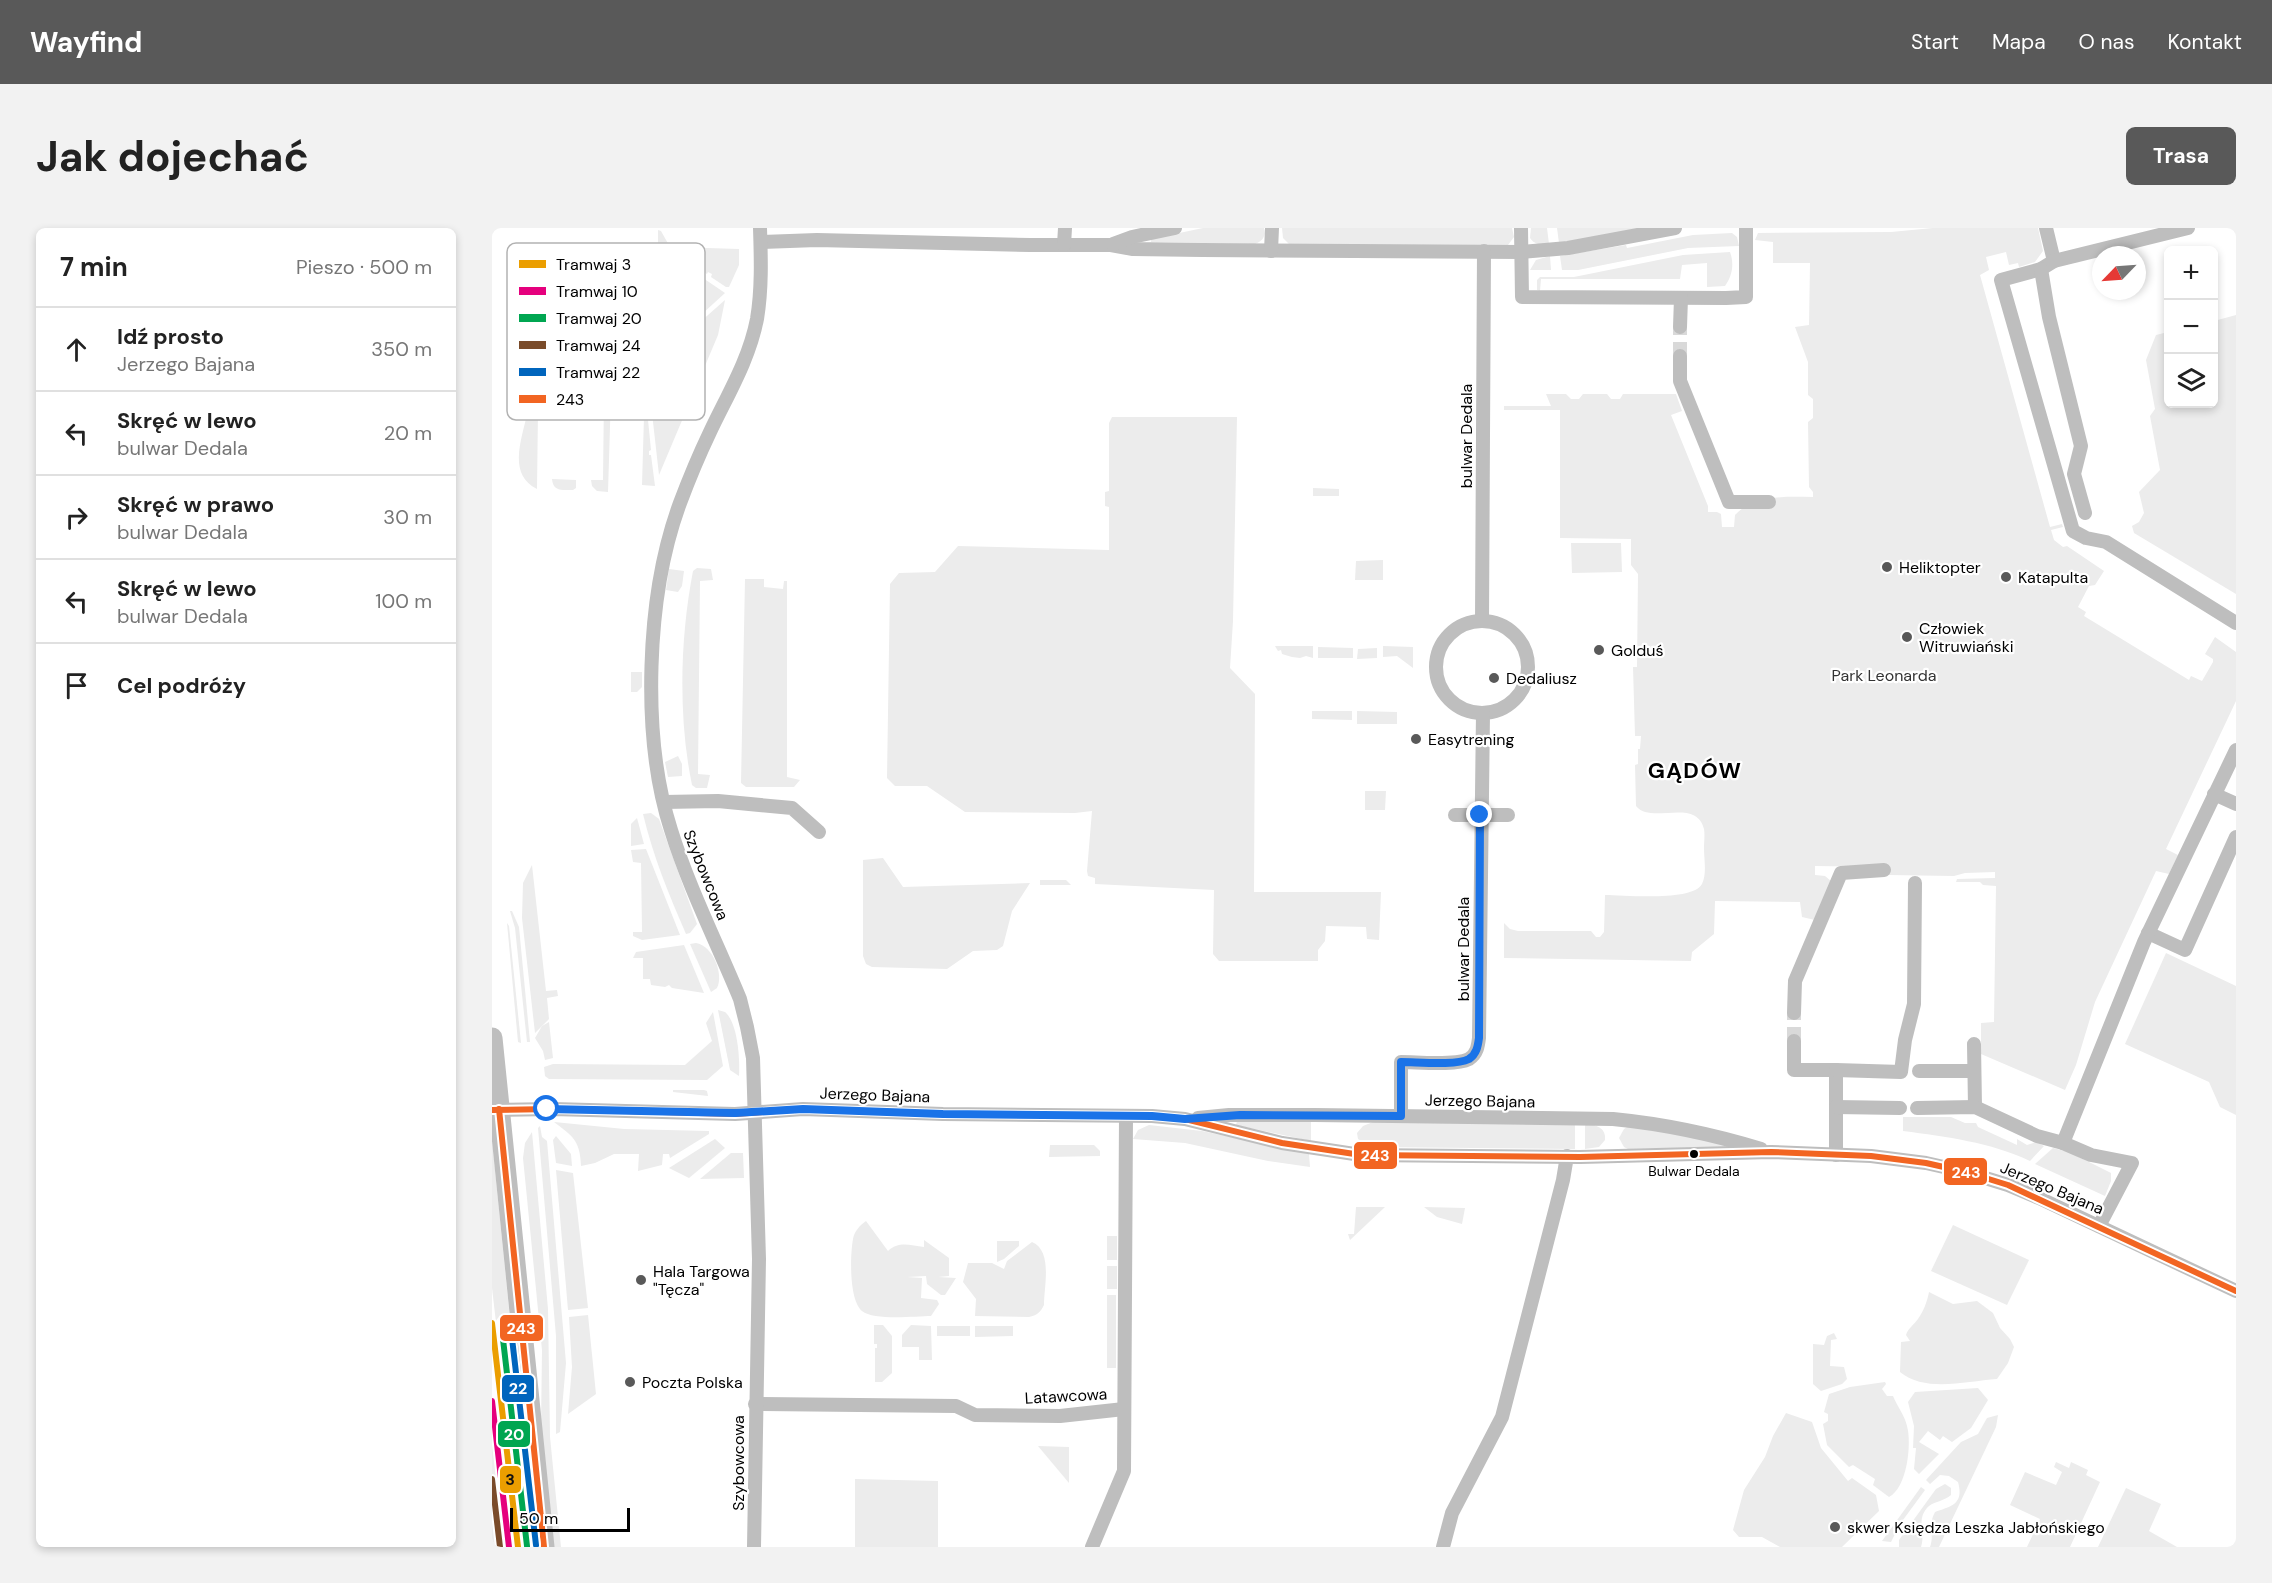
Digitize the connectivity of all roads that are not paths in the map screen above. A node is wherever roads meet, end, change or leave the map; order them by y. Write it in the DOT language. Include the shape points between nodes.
graph roads {
  1 [pos="1065,228"];
  2 [pos="1175,228"];
  3 [pos="1272,228"];
  4 [pos="1521,228"];
  5 [pos="1675,228"];
  6 [pos="1746,228"];
  7 [pos="2046,228"];
  8 [pos="2188,228"];
  9 [pos="761,235"];
  10 [pos="1064,245"];
  11 [pos="1111,245"];
  12 [pos="1270,251"];
  13 [pos="1484,251"];
  14 [pos="1522,252"];
  15 [pos="2054,261"];
  16 [pos="2041,269"];
  17 [pos="1681,298"];
  18 [pos="1680,327"];
  19 [pos="1680,357"];
  20 [pos="2079,495"];
  21 [pos="2063,500"];
  22 [pos="1769,502"];
  23 [pos="2085,513"];
  24 [pos="1482,620"];
  25 [pos="2236,623"];
  26 [pos="1483,713"];
  27 [pos="2236,750"];
  28 [pos="2214,794"];
  29 [pos="664,802"];
  30 [pos="2236,804"];
  31 [pos="1455,815"];
  32 [pos="1480,815"];
  33 [pos="1508,815"];
  34 [pos="819,832"];
  35 [pos="2236,837"];
  36 [pos="1884,870"];
  37 [pos="1915,883"];
  38 [pos="2148,933"];
  39 [pos="1794,1013"];
  40 [pos="492,1038"];
  41 [pos="1794,1041"];
  42 [pos="1974,1044"];
  43 [pos="1836,1070"];
  44 [pos="1919,1071"];
  45 [pos="1974,1071"];
  46 [pos="1836,1107"];
  47 [pos="1975,1107"];
  48 [pos="1900,1108"];
  49 [pos="1917,1108"];
  50 [pos="495,1110"];
  51 [pos="755,1113"];
  52 [pos="1126,1116"];
  53 [pos="1401,1116"];
  54 [pos="1185,1119"];
  55 [pos="2063,1143"];
  56 [pos="1771,1152"];
  57 [pos="1836,1155"];
  58 [pos="1567,1156"];
  59 [pos="2099,1226"];
  60 [pos="2236,1291"];
  61 [pos="755,1404"];
  62 [pos="1124,1409"];
  63 [pos="544,1547"];
  64 [pos="754,1547"];
  65 [pos="1092,1547"];
  66 [pos="1443,1547"];
  1 -- 10 [label="street"];
  2 -- 11 [label="street"];
  3 -- 12 [label="street"];
  4 -- 14 [label="street"];
  5 -- 14 [label="street" via="1568,248"];
  6 -- 17 [label="street" via="1746,297"];
  7 -- 15 [label="street"];
  8 -- 15 [label="street"];
  9 -- 10 [label="street" via="817,240"];
  9 -- 29 [label="street, Szybowcowa" via="757,319 749,348 680,503 658,580 652,694"];
  10 -- 11 [label="street"];
  11 -- 12 [label="street" via="1133,249"];
  12 -- 13 [label="street"];
  13 -- 14 [label="street"];
  13 -- 24 [label="street, bulwar Dedala"];
  14 -- 17 [label="street" via="1522,297"];
  15 -- 16 [label="street"];
  16 -- 20 [label="street" via="2081,446 2074,474"];
  16 -- 21 [label="street" via="2001,280"];
  17 -- 18 [label="street"];
  19 -- 22 [label="street" via="1680,381 1730,502"];
  20 -- 21 [label="street"];
  20 -- 23 [label="street"];
  21 -- 25 [label="street" via="2073,531 2106,542"];
  24 -- 26 [label="street" via="1469,622 1447,636 1436,660 1436,673 1450,700 1462,708"];
  24 -- 26 [label="street" via="1508,628 1526,649 1529,662 1522,691 1512,703"];
  26 -- 32 [label="street, bulwar Dedala"];
  27 -- 28 [label="street"];
  28 -- 30 [label="street"];
  28 -- 38 [label="street"];
  29 -- 34 [label="street" via="718,801 792,808"];
  29 -- 51 [label="street, Szybowcowa" via="681,858 740,999 753,1058"];
  31 -- 32 [label="street"];
  32 -- 33 [label="street"];
  32 -- 53 [label="street, bulwar Dedala" via="1476,1051 1469,1059 1455,1062 1401,1062"];
  35 -- 38 [label="street" via="2185,950"];
  36 -- 39 [label="street" via="1841,873 1795,981"];
  37 -- 43 [label="street" via="1914,1004 1901,1072"];
  38 -- 55 [label="street"];
  40 -- 50 [label="main road"];
  41 -- 43 [label="street" via="1794,1070"];
  42 -- 45 [label="street"];
  43 -- 46 [label="street"];
  44 -- 45 [label="street"];
  45 -- 47 [label="street"];
  46 -- 48 [label="street"];
  46 -- 57 [label="street"];
  47 -- 49 [label="street"];
  47 -- 55 [label="street" via="2037,1136"];
  50 -- 51 [label="street, Jerzego Bajana"];
  50 -- 63 [label="main road"];
  51 -- 52 [label="street, Jerzego Bajana" via="803,1109"];
  51 -- 61 [label="street, Szybowcowa" via="759,1258"];
  52 -- 54 [label="street, Jerzego Bajana"];
  52 -- 62 [label="street, Latawcowa"];
  53 -- 54 [label="street, Jerzego Bajana" via="1240,1115"];
  53 -- 56 [label="street, Jerzego Bajana" via="1645,1122 1696,1131"];
  54 -- 58 [label="street, Jerzego Bajana" via="1339,1153"];
  55 -- 59 [label="street" via="2091,1155 2132,1162"];
  56 -- 57 [label="street, Jerzego Bajana"];
  56 -- 58 [label="street, Jerzego Bajana"];
  57 -- 59 [label="street, Jerzego Bajana" via="1899,1159 1966,1172 2029,1194"];
  58 -- 66 [label="street" via="1502,1417 1452,1513"];
  59 -- 60 [label="street, Jerzego Bajana"];
  61 -- 62 [label="street, Latawcowa" via="956,1406 975,1415 1060,1416"];
  61 -- 64 [label="street, Szybowcowa"];
  62 -- 65 [label="street" via="1124,1471"];
}
